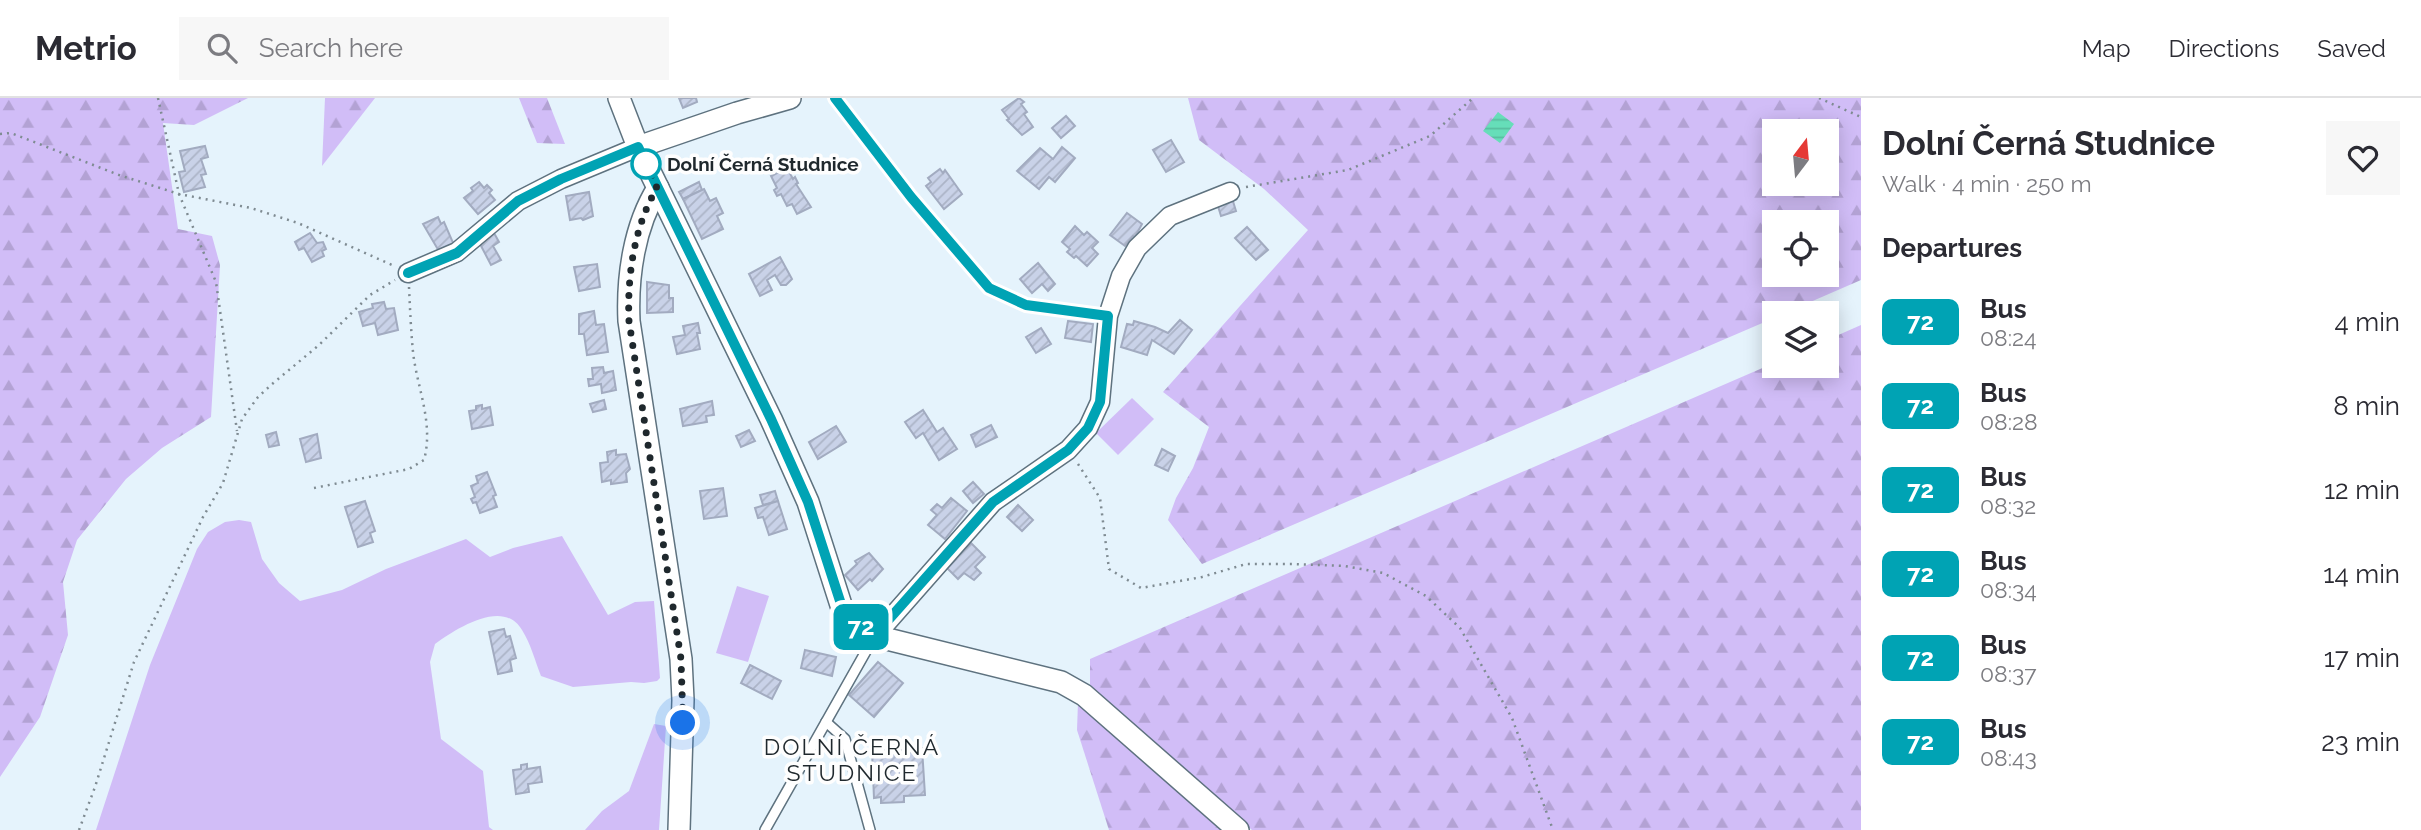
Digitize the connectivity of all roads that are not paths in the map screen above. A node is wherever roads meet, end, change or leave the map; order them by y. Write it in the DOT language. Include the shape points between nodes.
graph roads {
  1 [pos="620,98"];
  2 [pos="790,98"];
  3 [pos="835,98"];
  4 [pos="638,147"];
  5 [pos="657,188"];
  6 [pos="1230,192"];
  7 [pos="408,273"];
  8 [pos="1108,316"];
  9 [pos="875,635"];
  10 [pos="826,722"];
  11 [pos="679,830"];
  12 [pos="765,830"];
  13 [pos="870,830"];
  14 [pos="1238,830"];
  1 -- 4 [label="street"];
  2 -- 4 [label="street"];
  3 -- 8 [label="lane" via="989,288 1026,305"];
  4 -- 5 [label="street"];
  4 -- 7 [label="street" via="518,201 457,253"];
  5 -- 9 [label="street" via="808,502 841,604 850,620"];
  5 -- 11 [label="street" via="642,218 628,299 681,659"];
  6 -- 8 [label="street" via="1170,216 1137,248 1121,276"];
  8 -- 9 [label="street" via="1100,402 1088,428 1068,450 993,502"];
  9 -- 10 [label="lane"];
  9 -- 14 [label="street" via="1061,682 1084,695"];
  10 -- 12 [label="lane"];
  10 -- 13 [label="lane" via="845,739"];
}
